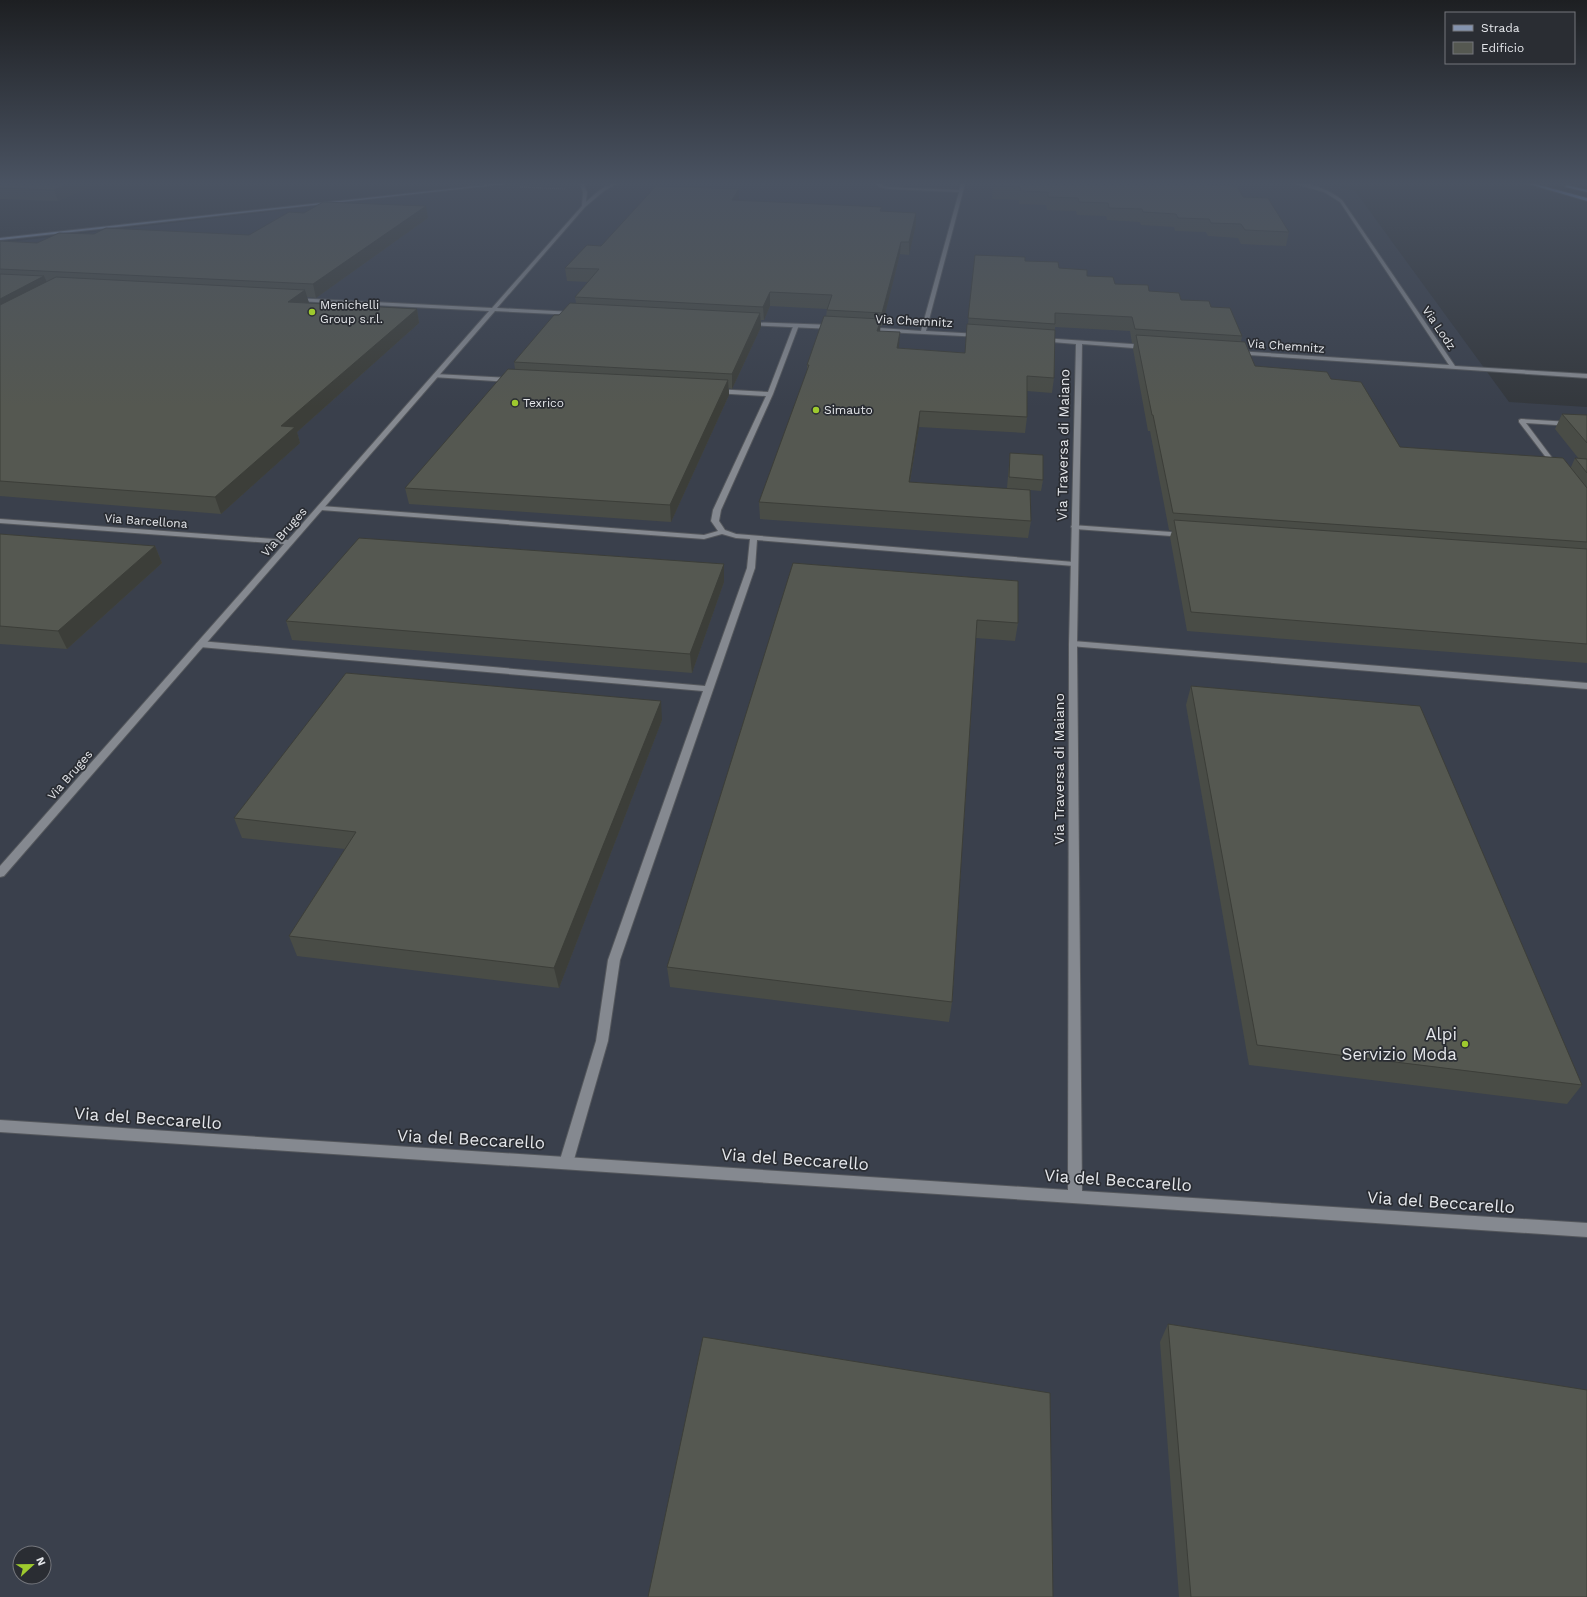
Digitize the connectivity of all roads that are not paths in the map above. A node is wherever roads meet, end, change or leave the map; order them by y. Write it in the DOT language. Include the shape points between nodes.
graph roads {
  1 [pos="539,259"];
  2 [pos="943,259"];
  3 [pos="1381,259"];
  4 [pos="291,299"];
  5 [pos="495,309"];
  6 [pos="576,314"];
  7 [pos="742,323"];
  8 [pos="796,326"];
  9 [pos="836,328"];
  10 [pos="859,329"];
  11 [pos="923,332"];
  12 [pos="986,336"];
  13 [pos="1032,340"];
  14 [pos="1079,343"];
  15 [pos="1156,348"];
  16 [pos="1233,353"];
  17 [pos="1454,368"];
  18 [pos="436,376"];
  19 [pos="1587,376"];
  20 [pos="514,381"];
  21 [pos="706,390"];
  22 [pos="770,394"];
  23 [pos="1587,425"];
  24 [pos="1559,471"];
  25 [pos="321,508"];
  26 [pos="0,521"];
  27 [pos="1075,527"];
  28 [pos="722,532"];
  29 [pos="1193,535"];
  30 [pos="754,537"];
  31 [pos="290,542"];
  32 [pos="1074,564"];
  33 [pos="200,644"];
  34 [pos="1073,644"];
  35 [pos="1587,686"];
  36 [pos="709,689"];
  37 [pos="0,873"];
  38 [pos="0,1126"];
  39 [pos="566,1163"];
  40 [pos="1075,1195"];
  41 [pos="1587,1230"];
  1 -- 5 [label="street, Via Bruges"];
  2 -- 11 [label="street"];
  3 -- 17 [label="street, Via Lodz"];
  4 -- 5 [label="street"];
  5 -- 6 [label="street"];
  5 -- 18 [label="street, Via Bruges"];
  7 -- 8 [label="street"];
  8 -- 9 [label="street"];
  8 -- 22 [label="street"];
  10 -- 11 [label="street, Via Chemnitz"];
  11 -- 12 [label="street, Via Chemnitz"];
  13 -- 14 [label="street"];
  14 -- 15 [label="street"];
  14 -- 27 [label="street, Via Traversa di Maiano"];
  16 -- 17 [label="street, Via Chemnitz"];
  17 -- 19 [label="street, Via Chemnitz"];
  18 -- 20 [label="street"];
  18 -- 25 [label="street, Via Bruges"];
  21 -- 22 [label="street"];
  22 -- 28 [label="street" via="717,510 715,521"];
  23 -- 24 [label="street" via="1521,421"];
  25 -- 28 [label="street" via="704,537"];
  25 -- 31 [label="street, Via Bruges"];
  26 -- 31 [label="street, Via Barcellona"];
  27 -- 29 [label="street"];
  27 -- 32 [label="street, Via Traversa di Maiano"];
  28 -- 30 [label="street"];
  30 -- 32 [label="street"];
  30 -- 36 [label="street" via="751,568"];
  31 -- 33 [label="street, Via Bruges"];
  32 -- 34 [label="street, Via Traversa di Maiano"];
  33 -- 36 [label="street"];
  33 -- 37 [label="street, Via Bruges"];
  34 -- 35 [label="street"];
  34 -- 40 [label="street, Via Traversa di Maiano"];
  36 -- 39 [label="street" via="614,960 602,1040"];
  38 -- 39 [label="street, Via del Beccarello"];
  39 -- 40 [label="street, Via del Beccarello"];
  40 -- 41 [label="street, Via del Beccarello"];
}
